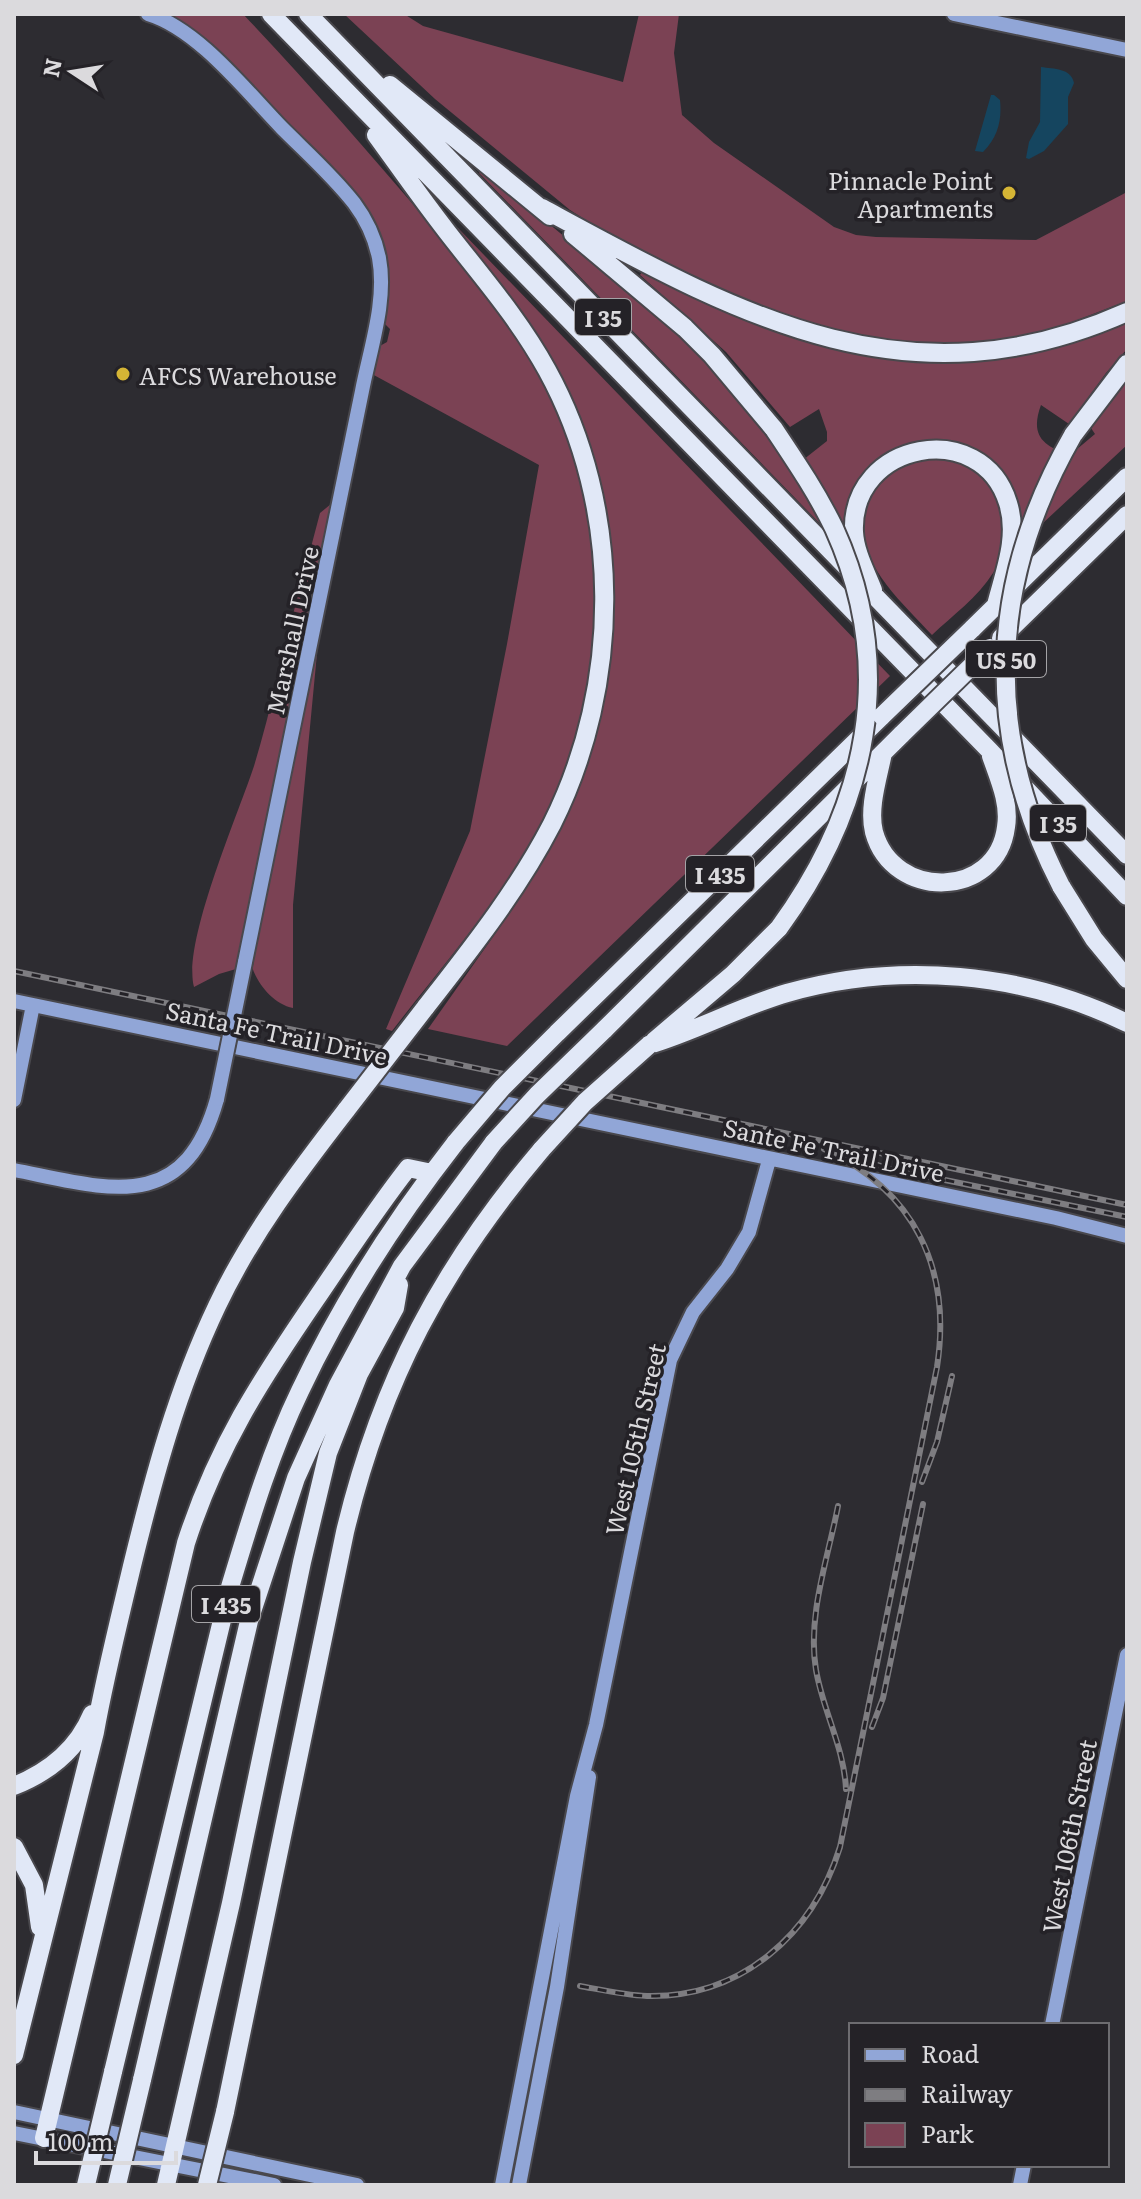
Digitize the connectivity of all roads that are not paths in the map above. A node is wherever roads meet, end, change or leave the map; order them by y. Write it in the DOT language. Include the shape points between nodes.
graph roads {
  1 [pos="148,14"];
  2 [pos="271,14"];
  3 [pos="308,14"];
  4 [pos="954,14"];
  5 [pos="329,36"];
  6 [pos="1127,50"];
  7 [pos="336,80"];
  8 [pos="542,208"];
  9 [pos="1127,312"];
  10 [pos="1127,364"];
  11 [pos="1127,477"];
  12 [pos="1127,515"];
  13 [pos="877,599"];
  14 [pos="996,605"];
  15 [pos="989,750"];
  16 [pos="883,753"];
  17 [pos="1127,855"];
  18 [pos="1127,896"];
  19 [pos="1127,979"];
  20 [pos="14,1001"];
  21 [pos="33,1005"];
  22 [pos="1127,1023"];
  23 [pos="649,1045"];
  24 [pos="14,1100"];
  25 [pos="531,1108"];
  26 [pos="769,1160"];
  27 [pos="14,1170"];
  28 [pos="432,1173"];
  29 [pos="1127,1236"];
  30 [pos="402,1266"];
  31 [pos="1127,1655"];
  32 [pos="102,1688"];
  33 [pos="590,1749"];
  34 [pos="14,1786"];
  35 [pos="14,1847"];
  36 [pos="42,1941"];
  37 [pos="1052,2023"];
  38 [pos="14,2055"];
  39 [pos="14,2112"];
  40 [pos="49,2119"];
  41 [pos="14,2133"];
  42 [pos="44,2138"];
  43 [pos="173,2155"];
  44 [pos="86,2185"];
  45 [pos="117,2185"];
  46 [pos="166,2185"];
  47 [pos="207,2185"];
  48 [pos="274,2185"];
  49 [pos="357,2185"];
  50 [pos="502,2185"];
  51 [pos="519,2185"];
  1 -- 27 [label="main road, Marshall Drive, bridge" via="200,45 345,193 374,240 379,304 206,1134 170,1173 120,1189"];
  2 -- 7 [label="highway, I 35"];
  3 -- 5 [label="highway, I 35"];
  4 -- 6 [label="main road"];
  5 -- 8 [label="highway"];
  5 -- 13 [label="highway, I 35"];
  7 -- 15 [label="highway, I 35"];
  7 -- 32 [label="highway, bridge" via="518,322 549,373 579,447 594,503 602,552 601,660 575,770 519,880 288,1186 218,1304 188,1370 154,1475"];
  8 -- 9 [label="highway" via="722,302 863,347 927,354 1001,350 1068,335"];
  8 -- 23 [label="highway, bridge" via="685,328 774,429 821,502 844,553 864,639 867,697 862,748 848,804 815,875 779,928"];
  10 -- 19 [label="highway, US 50, bridge" via="1073,435 1047,484 1022,552 1010,609 1006,669 1023,797 1041,844 1094,939"];
  11 -- 14 [label="highway, I 435"];
  12 -- 16 [label="highway, I 435, bridge"];
  13 -- 14 [label="highway" via="855,545 861,495 890,461 936,449 978,463 997,481 1008,503 1011,545"];
  13 -- 17 [label="highway, I 35"];
  14 -- 28 [label="highway, I 435, bridge" via="502,1088"];
  15 -- 16 [label="highway" via="1006,808 1004,838 987,864 969,877 947,883 927,882 901,871 877,841 872,814"];
  15 -- 18 [label="highway, I 35"];
  16 -- 30 [label="highway, I 435, bridge" via="537,1095 494,1142"];
  20 -- 21 [label="main road, Santa Fe Trail Drive"];
  21 -- 24 [label="main road"];
  21 -- 25 [label="main road, Santa Fe Trail Drive"];
  22 -- 23 [label="highway" via="1025,987 959,977 897,976 789,993"];
  23 -- 47 [label="highway, bridge" via="585,1102 490,1213 440,1287 392,1384 345,1532"];
  25 -- 26 [label="main road, Sante Fe Trail Drive"];
  26 -- 29 [label="main road, Sante Fe Trail Drive"];
  26 -- 33 [label="main road, West 105th Street" via="749,1232 693,1312 670,1360"];
  28 -- 40 [label="highway" via="408,1168 378,1207 252,1394 205,1488 186,1543"];
  28 -- 44 [label="highway, I 435, bridge" via="372,1260 323,1346 280,1437 252,1516 230,1587"];
  30 -- 43 [label="highway" via="395,1308 359,1374 328,1453"];
  30 -- 45 [label="highway, I 435, bridge" via="319,1426 263,1574"];
  31 -- 37 [label="main road, West 106th Street"];
  32 -- 34 [label="highway" via="73,1747"];
  32 -- 36 [label="highway"];
  33 -- 50 [label="main road, West 105th Street"];
  33 -- 51 [label="main road, West 105th Street" via="559,1974"];
  35 -- 36 [label="highway" via="34,1885"];
  36 -- 38 [label="highway"];
  39 -- 40 [label="main road"];
  40 -- 42 [label="highway"];
  40 -- 43 [label="main road"];
  41 -- 42 [label="main road"];
  42 -- 43 [label="main road"];
  43 -- 46 [label="highway"];
  43 -- 48 [label="main road"];
  43 -- 49 [label="main road"];
}
